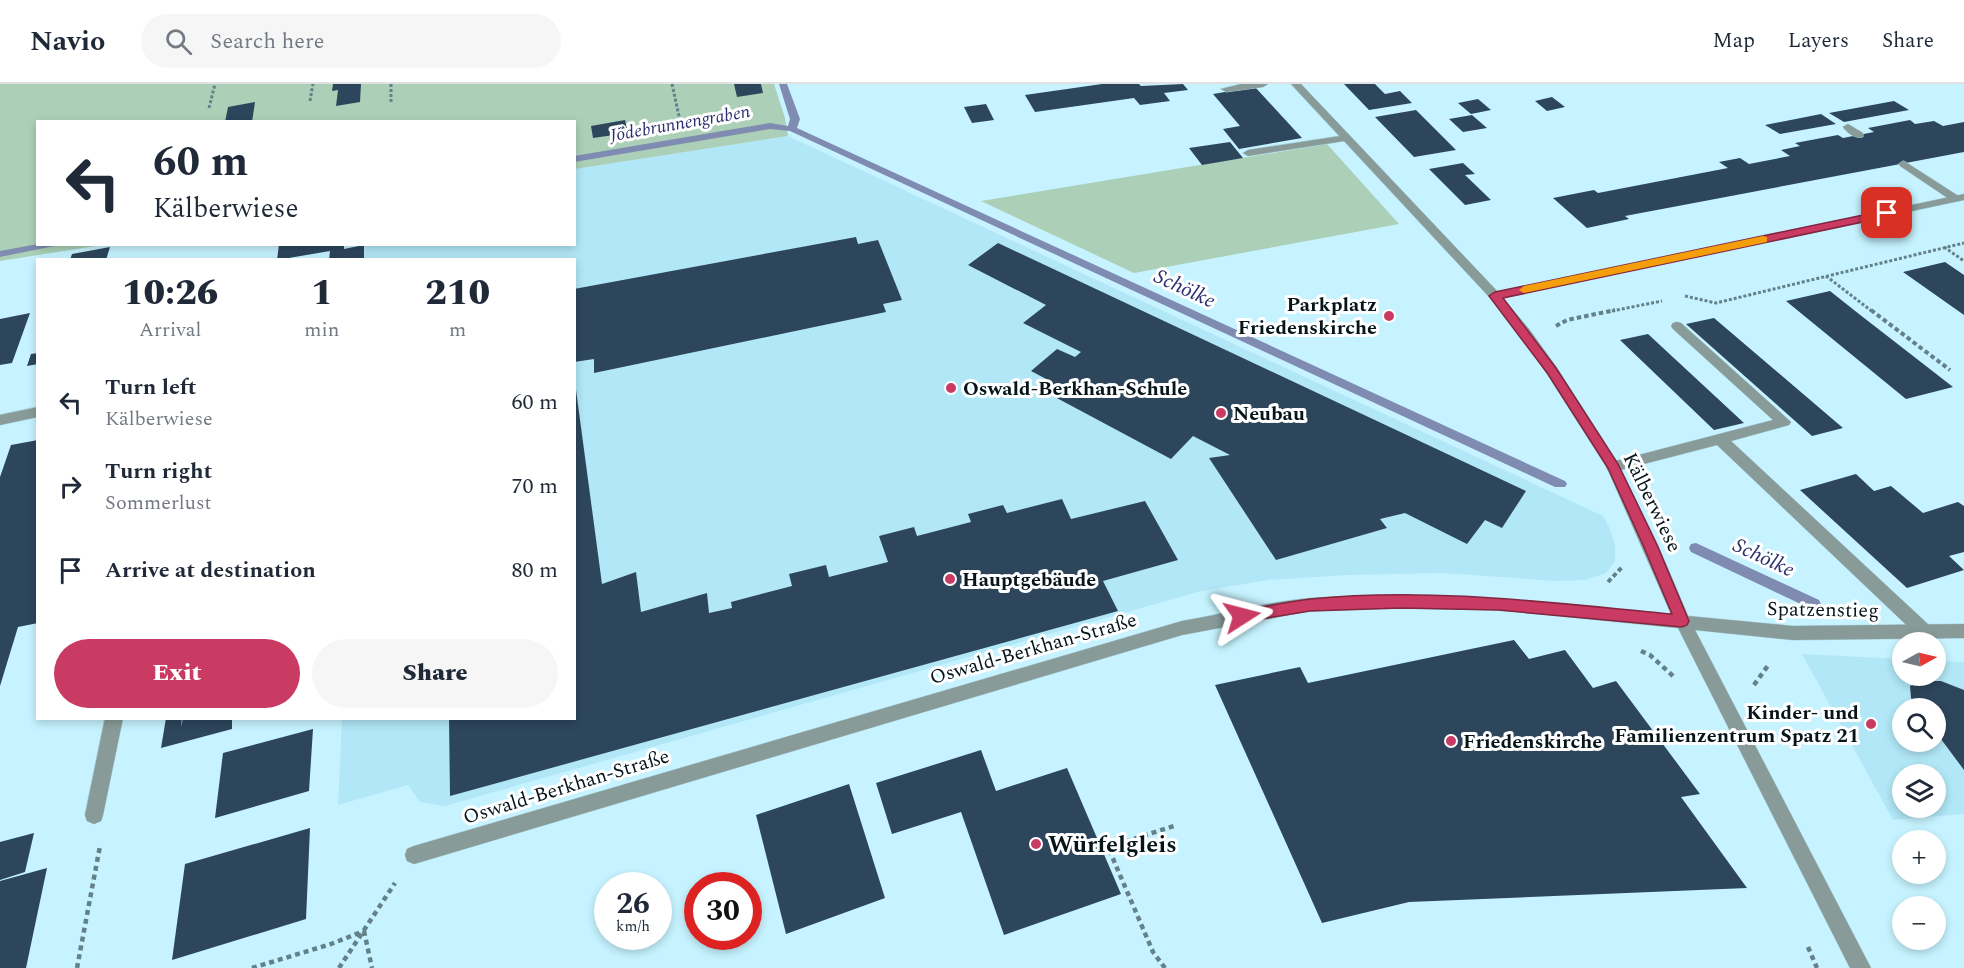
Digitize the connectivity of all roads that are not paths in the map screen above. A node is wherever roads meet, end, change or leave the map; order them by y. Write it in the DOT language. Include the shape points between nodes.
graph roads {
  1 [pos="1263,84"];
  2 [pos="1296,84"];
  3 [pos="1226,89"];
  4 [pos="1848,127"];
  5 [pos="1859,135"];
  6 [pos="1347,138"];
  7 [pos="1248,153"];
  8 [pos="1904,164"];
  9 [pos="1960,198"];
  10 [pos="1495,296"];
  11 [pos="1677,326"];
  12 [pos="36,412"];
  13 [pos="0,420"];
  14 [pos="1720,439"];
  15 [pos="1613,467"];
  16 [pos="1682,621"];
  17 [pos="1924,631"];
  18 [pos="1964,631"];
  19 [pos="114,720"];
  20 [pos="94,815"];
  21 [pos="414,855"];
  22 [pos="1862,968"];
  1 -- 3 [label="street"];
  2 -- 6 [label="street, Kälberwiese"];
  4 -- 5 [label="street"];
  6 -- 7 [label="street"];
  6 -- 10 [label="street, Kälberwiese"];
  8 -- 9 [label="street"];
  9 -- 10 [label="street"];
  10 -- 15 [label="street, Kälberwiese" via="1552,371"];
  11 -- 14 [label="street" via="1784,422"];
  12 -- 13 [label="street"];
  14 -- 15 [label="street"];
  14 -- 17 [label="street"];
  15 -- 16 [label="street, Kälberwiese"];
  16 -- 17 [label="street, Spatzenstieg" via="1792,633"];
  16 -- 21 [label="street, Oswald-Berkhan-Straße" via="1498,604 1401,602 1310,605 1242,616 1182,628"];
  16 -- 22 [label="street, Kälberwiese"];
  17 -- 18 [label="street, Spatzenstieg"];
  19 -- 20 [label="street"];
}
